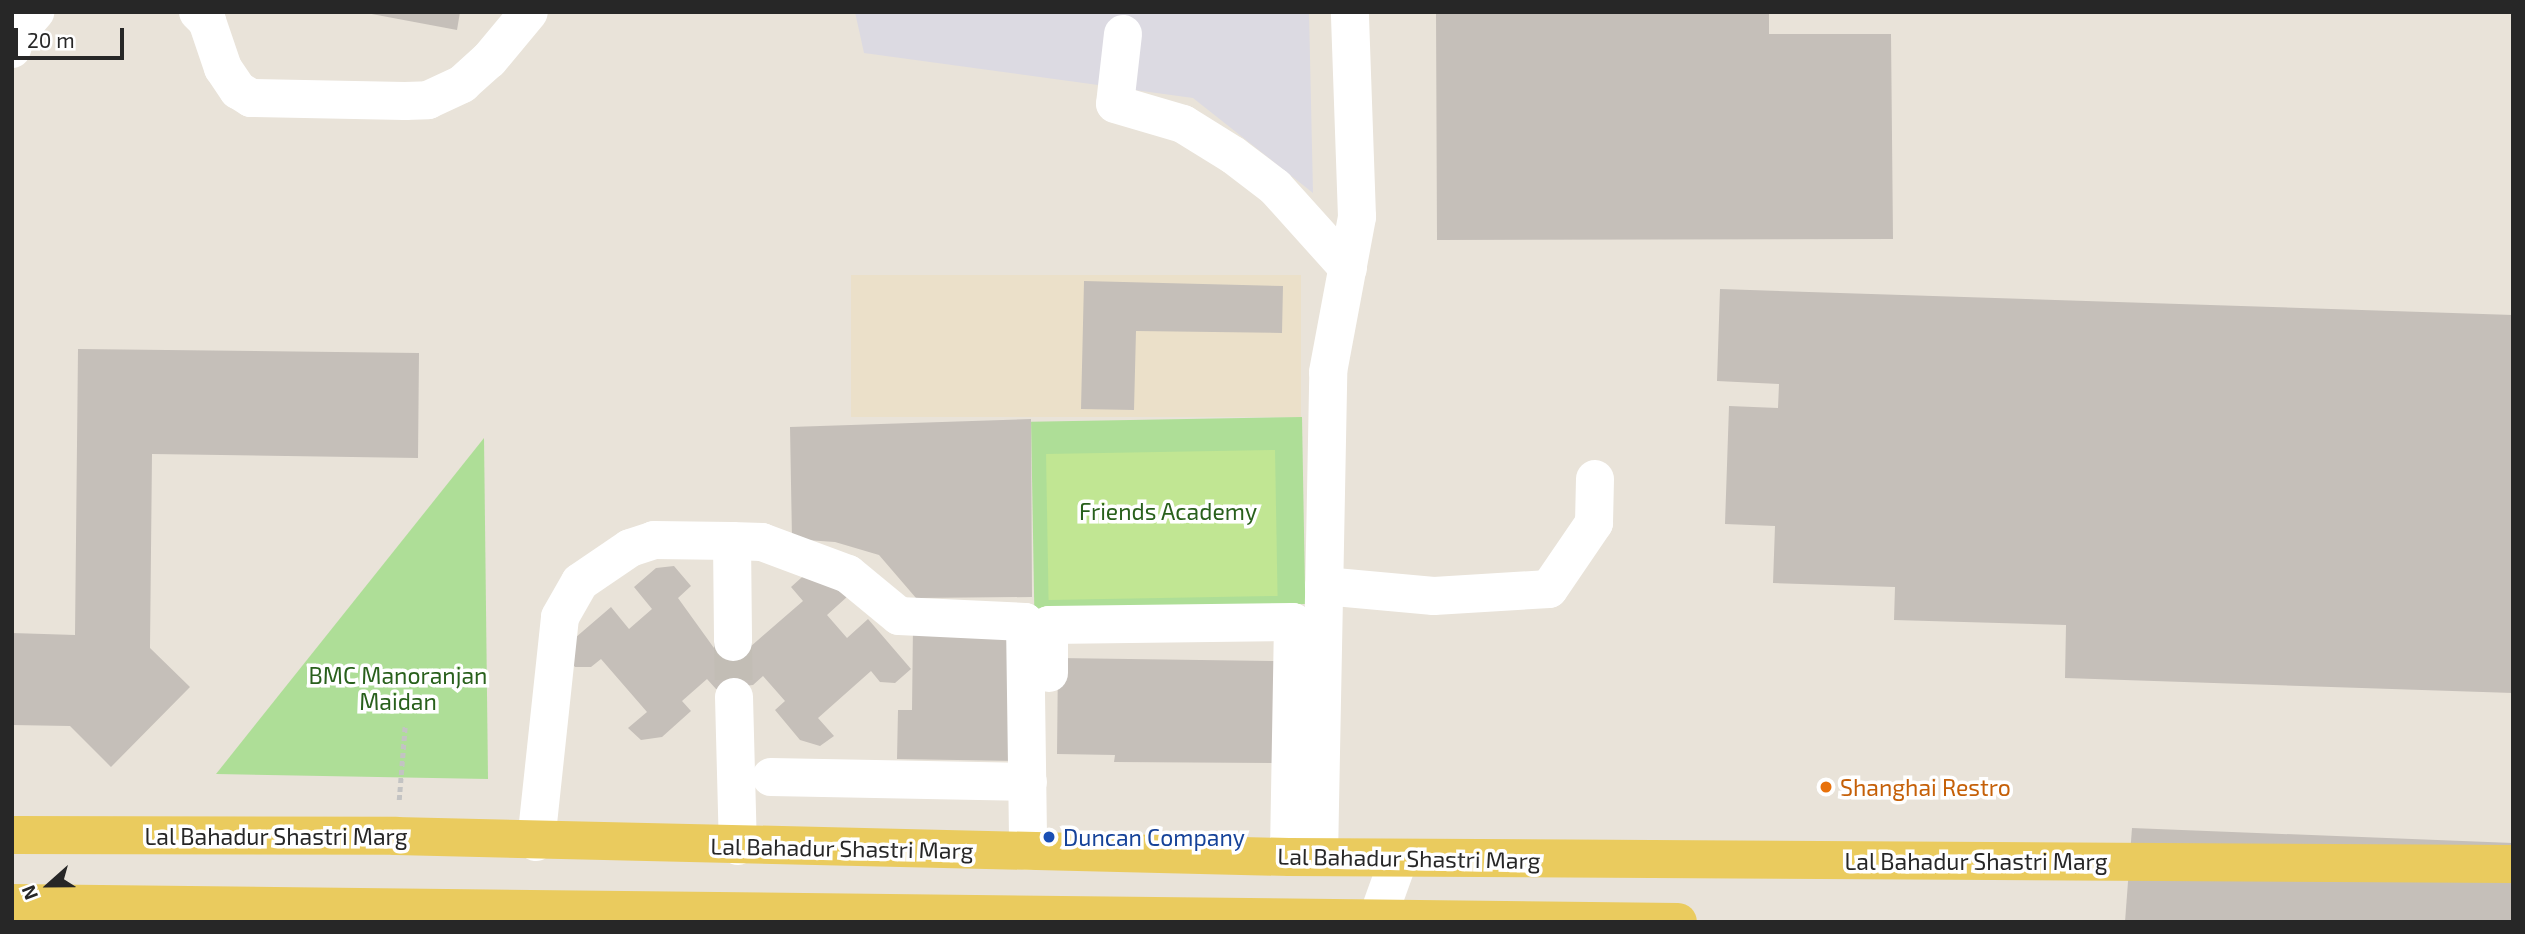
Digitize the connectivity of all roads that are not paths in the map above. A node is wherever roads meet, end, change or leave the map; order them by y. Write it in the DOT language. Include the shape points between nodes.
graph roads {
  1 [pos="36,12"];
  2 [pos="198,12"];
  3 [pos="529,12"];
  4 [pos="1350,12"];
  5 [pos="1123,34"];
  6 [pos="12,49"];
  7 [pos="1348,268"];
  8 [pos="1595,479"];
  9 [pos="732,541"];
  10 [pos="1324,586"];
  11 [pos="733,642"];
  12 [pos="734,697"];
  13 [pos="771,777"];
  14 [pos="1028,782"];
  15 [pos="12,835"];
  16 [pos="536,842"];
  17 [pos="738,846"];
  18 [pos="1039,852"];
  19 [pos="1304,857"];
  20 [pos="1399,858"];
  21 [pos="2513,864"];
  22 [pos="12,902"];
  23 [pos="52,912"];
  24 [pos="114,912"];
  25 [pos="198,912"];
  26 [pos="827,916"];
  27 [pos="1377,919"];
  28 [pos="1448,919"];
  29 [pos="1678,922"];
  1 -- 6 [label="street" via="17,33"];
  2 -- 3 [label="street" via="206,21 223,68 238,90 251,98 405,101 428,100 462,84"];
  4 -- 7 [label="street" via="1357,217"];
  5 -- 7 [label="street" via="1115,104 1184,124 1233,155 1275,187"];
  7 -- 10 [label="street" via="1328,372"];
  8 -- 10 [label="street" via="1594,523 1549,589 1434,596"];
  9 -- 11 [label="street"];
  9 -- 14 [label="street" via="762,542 848,574 899,616 1025,622"];
  9 -- 16 [label="street" via="654,540 630,548 580,582 560,617"];
  10 -- 19 [label="street"];
  12 -- 17 [label="street"];
  13 -- 14 [label="street"];
  14 -- 18 [label="street"];
  15 -- 16 [label="main road, Lal Bahadur Shastri Marg" via="396,836"];
  16 -- 17 [label="main road, Lal Bahadur Shastri Marg"];
  17 -- 18 [label="main road, Lal Bahadur Shastri Marg"];
  18 -- 19 [label="main road, Lal Bahadur Shastri Marg"];
  18 -- 19 [label="street" via="1049,625 1293,622"];
  19 -- 20 [label="main road, Lal Bahadur Shastri Marg"];
  20 -- 21 [label="main road, Lal Bahadur Shastri Marg"];
  20 -- 27 [label="street"];
  22 -- 23 [label="main road"];
  23 -- 24 [label="main road"];
  24 -- 25 [label="main road"];
  25 -- 26 [label="main road"];
  26 -- 27 [label="main road"];
  27 -- 28 [label="main road"];
  28 -- 29 [label="main road"];
}
